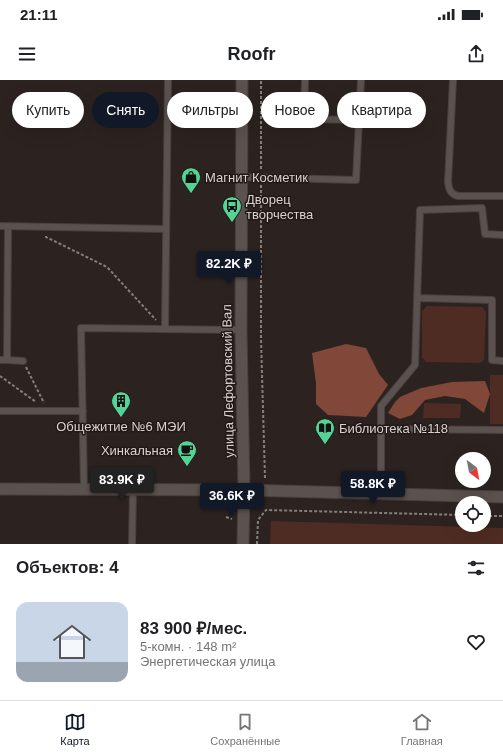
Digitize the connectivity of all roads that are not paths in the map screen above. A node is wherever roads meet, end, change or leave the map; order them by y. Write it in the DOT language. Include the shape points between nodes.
graph roads {
  1 [pos="168,80"];
  2 [pos="242,80"];
  3 [pos="305,80"];
  4 [pos="361,80"];
  5 [pos="453,80"];
  6 [pos="360,92"];
  7 [pos="337,120"];
  8 [pos="359,128"];
  9 [pos="241,177"];
  10 [pos="503,196"];
  11 [pos="0,226"];
  12 [pos="8,227"];
  13 [pos="166,229"];
  14 [pos="503,235"];
  15 [pos="418,298"];
  16 [pos="164,329"];
  17 [pos="241,330"];
  18 [pos="3,360"];
  19 [pos="23,361"];
  20 [pos="503,361"];
  21 [pos="0,411"];
  22 [pos="83,411"];
  23 [pos="381,429"];
  24 [pos="503,430"];
  25 [pos="0,489"];
  26 [pos="84,489"];
  27 [pos="133,490"];
  28 [pos="244,490"];
  29 [pos="381,493"];
  30 [pos="503,497"];
  31 [pos="132,544"];
  32 [pos="243,544"];
  1 -- 13 [label="lane"];
  2 -- 9 [label="street, улица Лефортовский Вал"];
  3 -- 7 [label="lane" via="304,120"];
  4 -- 6 [label="lane"];
  5 -- 10 [label="lane" via="449,190 458,196"];
  8 -- 9 [label="lane" via="356,180"];
  9 -- 17 [label="street, улица Лефортовский Вал"];
  11 -- 12 [label="lane"];
  12 -- 13 [label="lane"];
  12 -- 18 [label="lane"];
  13 -- 16 [label="lane"];
  14 -- 15 [label="lane" via="485,234 482,208 420,210"];
  15 -- 20 [label="lane" via="492,300 492,360"];
  15 -- 23 [label="lane" via="415,365 381,406"];
  16 -- 17 [label="lane"];
  16 -- 22 [label="lane" via="81,328"];
  17 -- 28 [label="street, улица Лефортовский Вал"];
  18 -- 19 [label="lane"];
  21 -- 22 [label="lane"];
  22 -- 26 [label="lane"];
  23 -- 24 [label="lane"];
  23 -- 29 [label="lane"];
  25 -- 26 [label="street"];
  26 -- 27 [label="street"];
  27 -- 28 [label="street"];
  27 -- 31 [label="lane"];
  28 -- 29 [label="street"];
  28 -- 32 [label="street, улица Лефортовский Вал"];
  29 -- 30 [label="street"];
}
